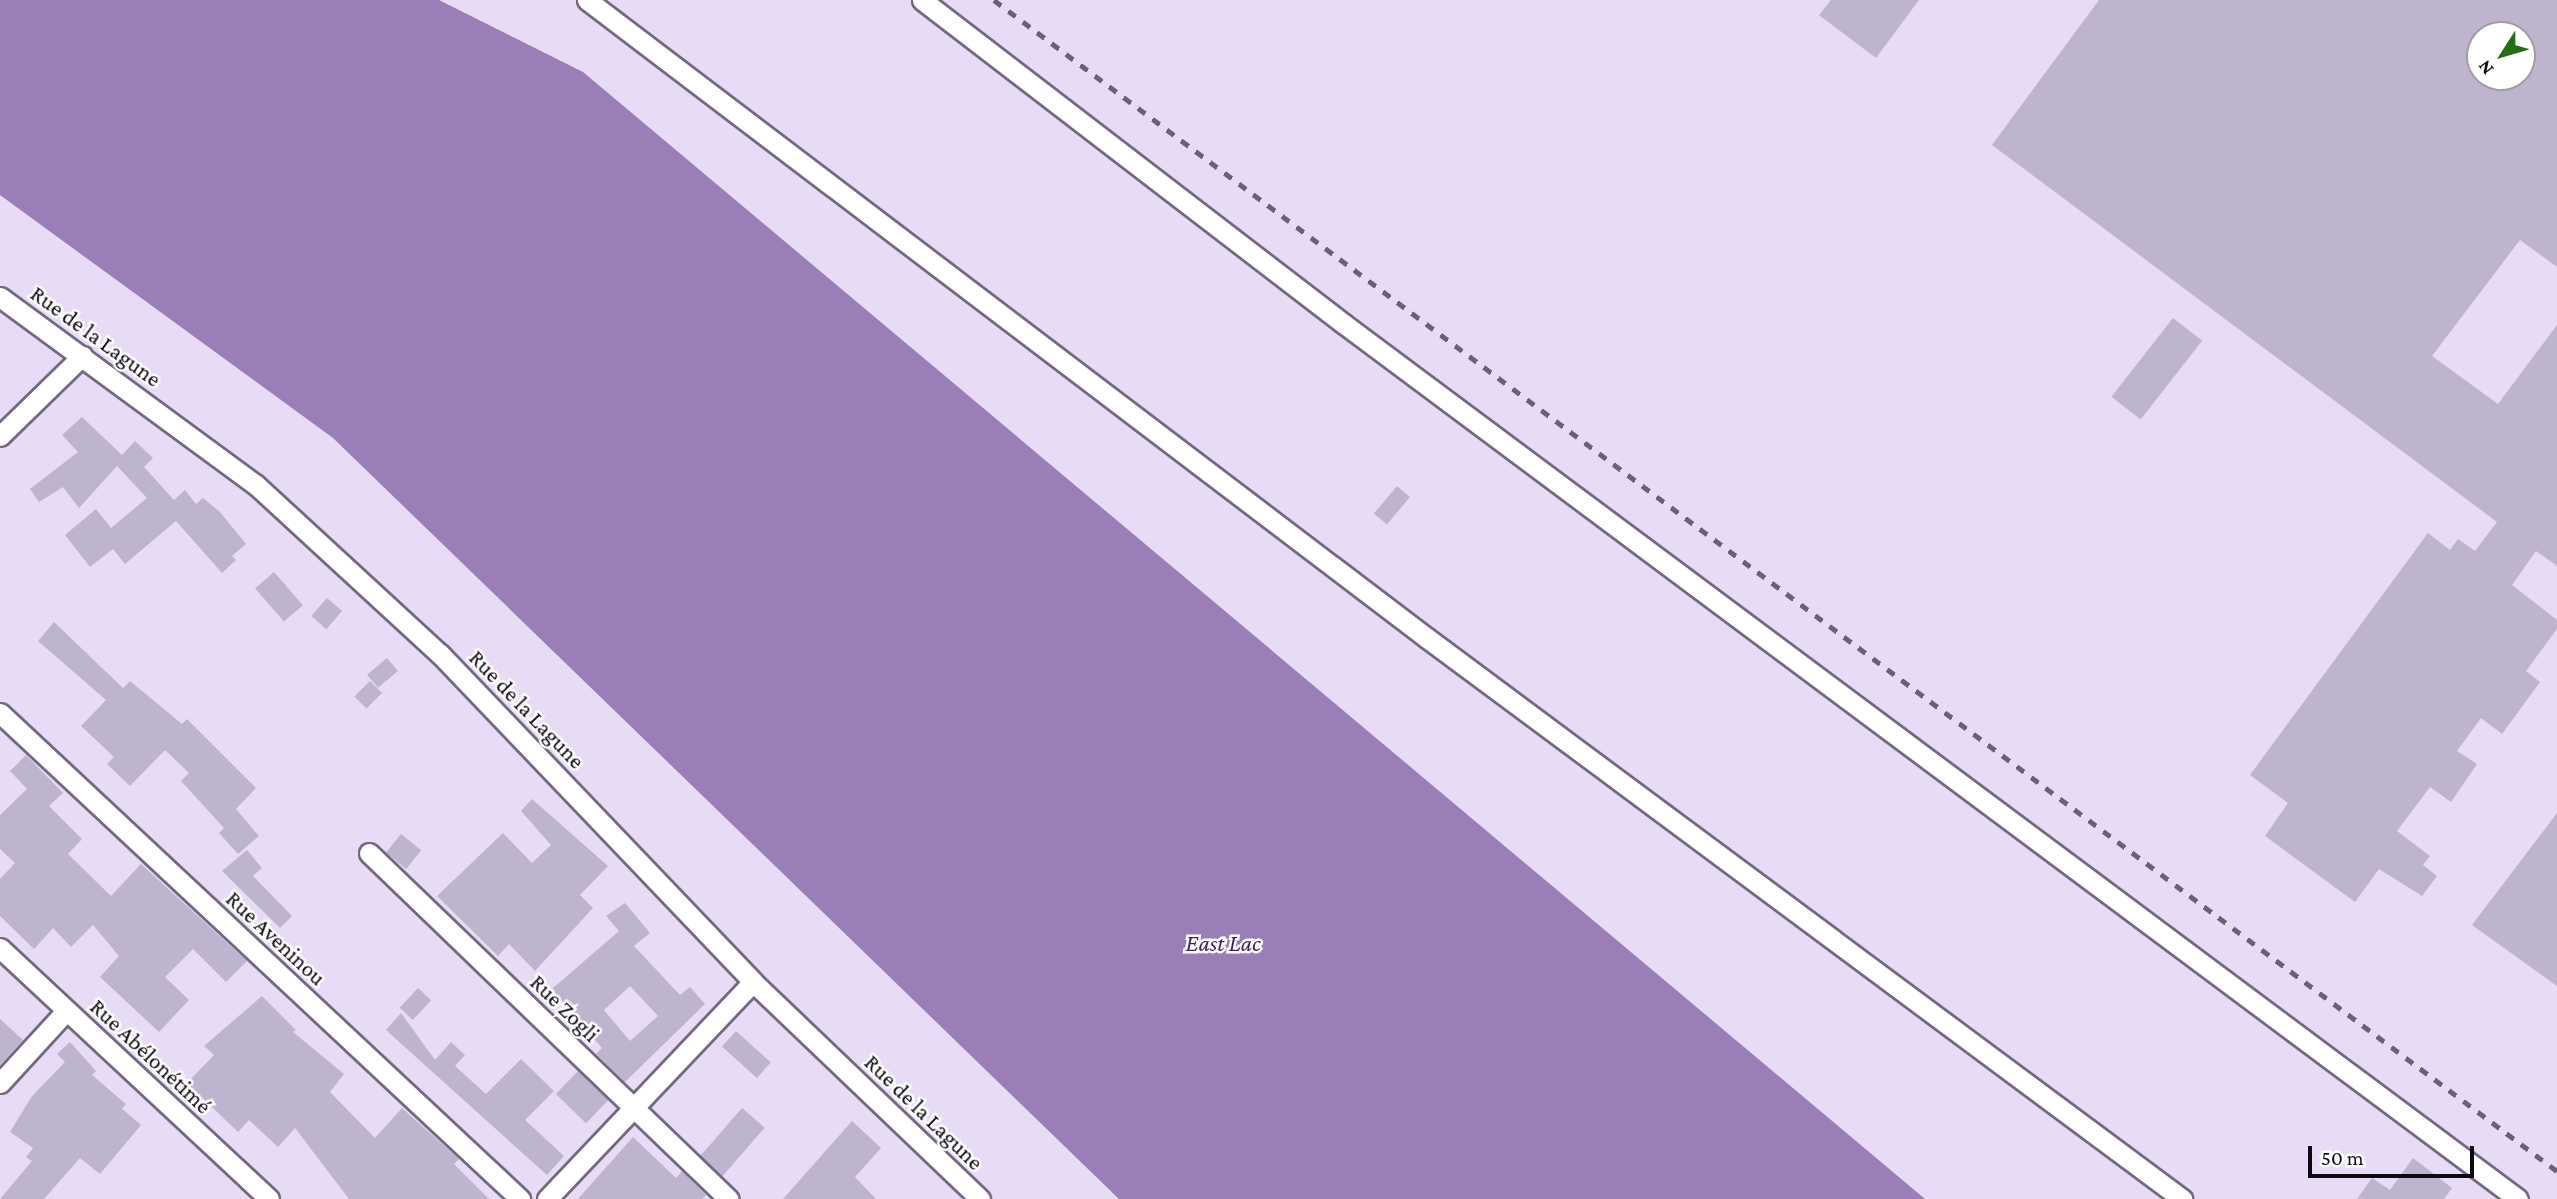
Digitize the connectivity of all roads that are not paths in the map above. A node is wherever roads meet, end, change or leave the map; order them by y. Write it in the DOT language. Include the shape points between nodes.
graph roads {
  1 [pos="587,0"];
  2 [pos="922,0"];
  3 [pos="0,297"];
  4 [pos="82,356"];
  5 [pos="0,436"];
  6 [pos="0,713"];
  7 [pos="369,853"];
  8 [pos="0,948"];
  9 [pos="753,982"];
  10 [pos="66,1011"];
  11 [pos="0,1083"];
  12 [pos="635,1110"];
  13 [pos="269,1199"];
  14 [pos="520,1199"];
  15 [pos="547,1199"];
  16 [pos="728,1199"];
  17 [pos="980,1199"];
  18 [pos="2182,1199"];
  19 [pos="2518,1199"];
  1 -- 18 [label="street" via="1427,639"];
  2 -- 19 [label="street" via="1344,324"];
  3 -- 4 [label="street, Rue de la Lagune"];
  4 -- 5 [label="street"];
  4 -- 9 [label="street, Rue de la Lagune" via="256,485 440,654"];
  6 -- 14 [label="street, Rue Aveninou"];
  7 -- 12 [label="street, Rue Zogli"];
  8 -- 10 [label="street, Rue Abélonétimé"];
  9 -- 12 [label="street"];
  9 -- 17 [label="street, Rue de la Lagune"];
  10 -- 11 [label="street"];
  10 -- 13 [label="street, Rue Abélonétimé"];
  12 -- 15 [label="street"];
  12 -- 16 [label="street, Rue Zogli"];
}
